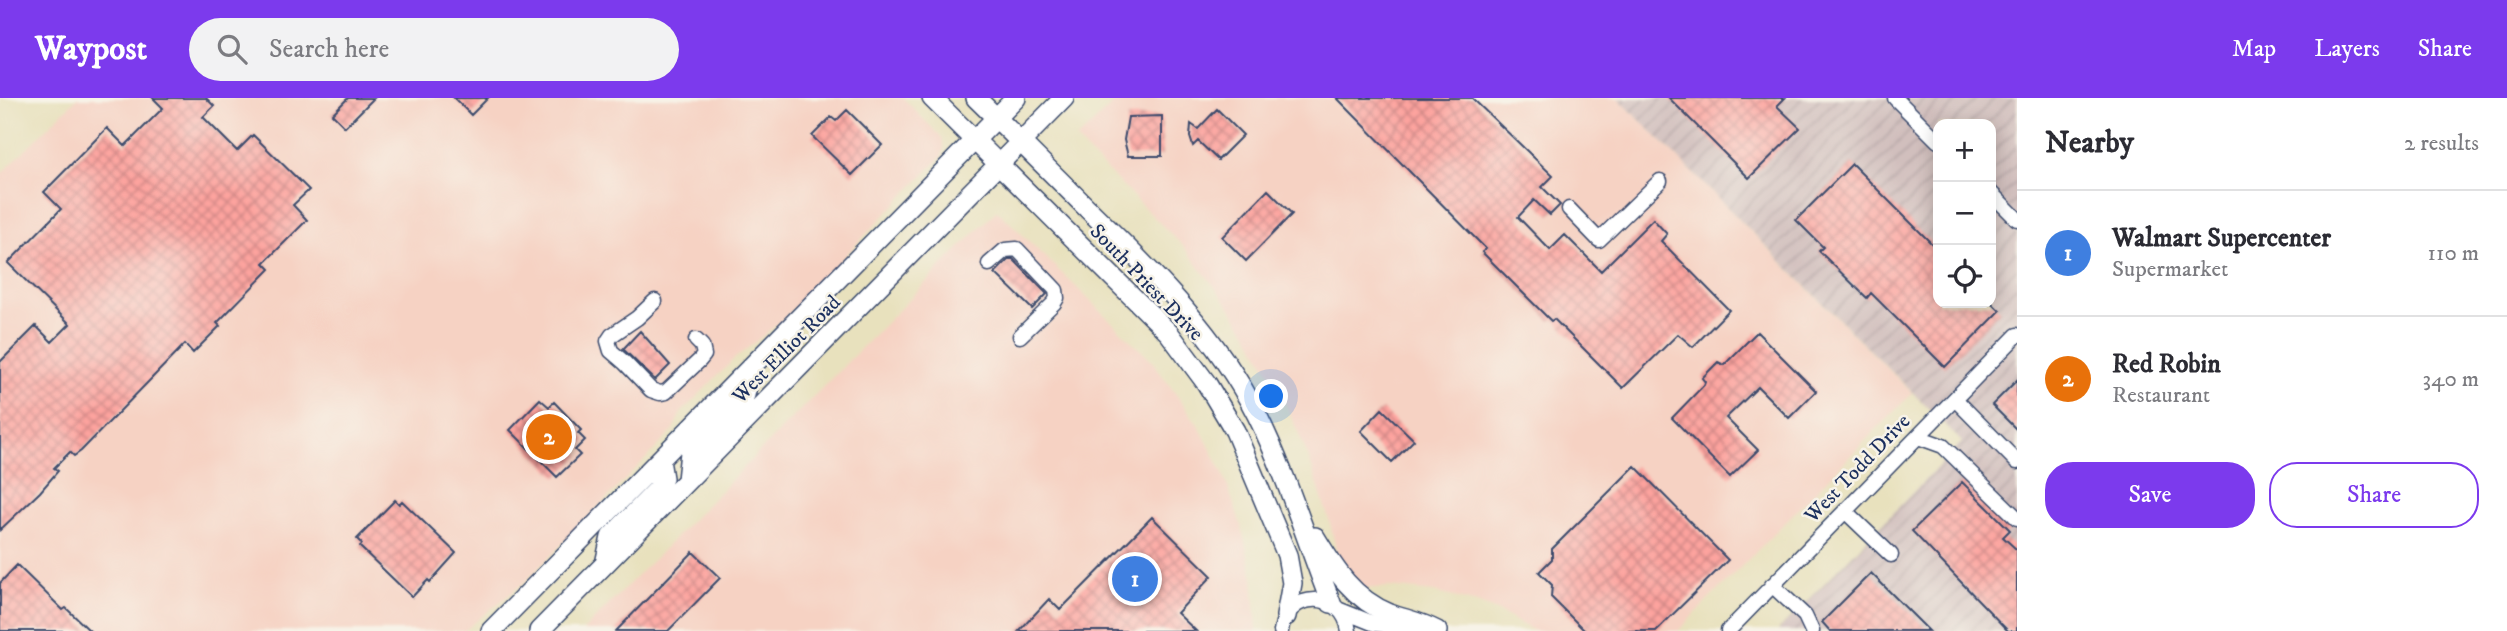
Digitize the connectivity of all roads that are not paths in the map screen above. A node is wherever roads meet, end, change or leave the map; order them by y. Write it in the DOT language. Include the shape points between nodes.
graph roads {
  1 [pos="932,98"];
  2 [pos="976,98"];
  3 [pos="1016,98"];
  4 [pos="1064,98"];
  5 [pos="1895,98"];
  6 [pos="996,118"];
  7 [pos="1933,136"];
  8 [pos="975,141"];
  9 [pos="1021,142"];
  10 [pos="1000,164"];
  11 [pos="1660,181"];
  12 [pos="1996,198"];
  13 [pos="1569,209"];
  14 [pos="2017,219"];
  15 [pos="989,264"];
  16 [pos="655,301"];
  17 [pos="1169,333"];
  18 [pos="2017,335"];
  19 [pos="1020,336"];
  20 [pos="696,340"];
  21 [pos="751,367"];
  22 [pos="1955,399"];
  23 [pos="1248,400"];
  24 [pos="1918,437"];
  25 [pos="660,460"];
  26 [pos="2017,462"];
  27 [pos="687,480"];
  28 [pos="1288,492"];
  29 [pos="1845,511"];
  30 [pos="2017,518"];
  31 [pos="1891,555"];
  32 [pos="604,565"];
  33 [pos="1772,585"];
  34 [pos="1335,606"];
  35 [pos="1284,623"];
  36 [pos="491,631"];
  37 [pos="539,631"];
  38 [pos="1349,631"];
  39 [pos="1421,631"];
  40 [pos="1437,631"];
  41 [pos="1727,631"];
  42 [pos="1812,631"];
  1 -- 8 [label="main road, South Priest Drive"];
  2 -- 6 [label="main road, South Priest Drive"];
  3 -- 6 [label="main road, West Elliot Road"];
  4 -- 9 [label="main road, West Elliot Road"];
  5 -- 7 [label="street"];
  6 -- 8 [label="main road, West Elliot Road"];
  6 -- 9 [label="main road, South Priest Drive"];
  8 -- 10 [label="main road, South Priest Drive"];
  8 -- 21 [label="main road, West Elliot Road"];
  9 -- 10 [label="main road, West Elliot Road"];
  9 -- 23 [label="main road, South Priest Drive" via="1175,297"];
  10 -- 17 [label="main road, South Priest Drive"];
  10 -- 27 [label="main road, West Elliot Road"];
  11 -- 13 [label="street" via="1599,240"];
  12 -- 14 [label="street"];
  15 -- 19 [label="street" via="1005,250 1017,249 1056,290 1054,303"];
  16 -- 20 [label="street" via="608,341 611,351 651,390 666,392 700,360 704,350"];
  17 -- 23 [label="main road" via="1195,346 1231,395"];
  17 -- 35 [label="main road, South Priest Drive" via="1208,384 1235,431 1287,555 1292,583"];
  18 -- 22 [label="street, West Todd Drive"];
  21 -- 25 [label="main road, West Elliot Road"];
  21 -- 27 [label="main road" via="745,395 690,452"];
  22 -- 24 [label="street, West Todd Drive"];
  22 -- 26 [label="street"];
  23 -- 28 [label="main road, South Priest Drive"];
  24 -- 29 [label="street, West Todd Drive"];
  24 -- 30 [label="street" via="1943,446"];
  25 -- 32 [label="main road" via="663,478 659,489 611,537"];
  25 -- 36 [label="main road, West Elliot Road"];
  27 -- 32 [label="main road, West Elliot Road"];
  28 -- 34 [label="main road, South Priest Drive"];
  28 -- 40 [label="main road" via="1335,572 1352,590 1391,614"];
  29 -- 31 [label="street"];
  29 -- 33 [label="street, West Todd Drive"];
  32 -- 37 [label="main road, West Elliot Road"];
  33 -- 41 [label="street, West Todd Drive"];
  33 -- 42 [label="street" via="1805,617"];
  34 -- 35 [label="street" via="1321,600 1301,603"];
  34 -- 38 [label="street" via="1346,618"];
  34 -- 39 [label="street" via="1375,624"];
}
